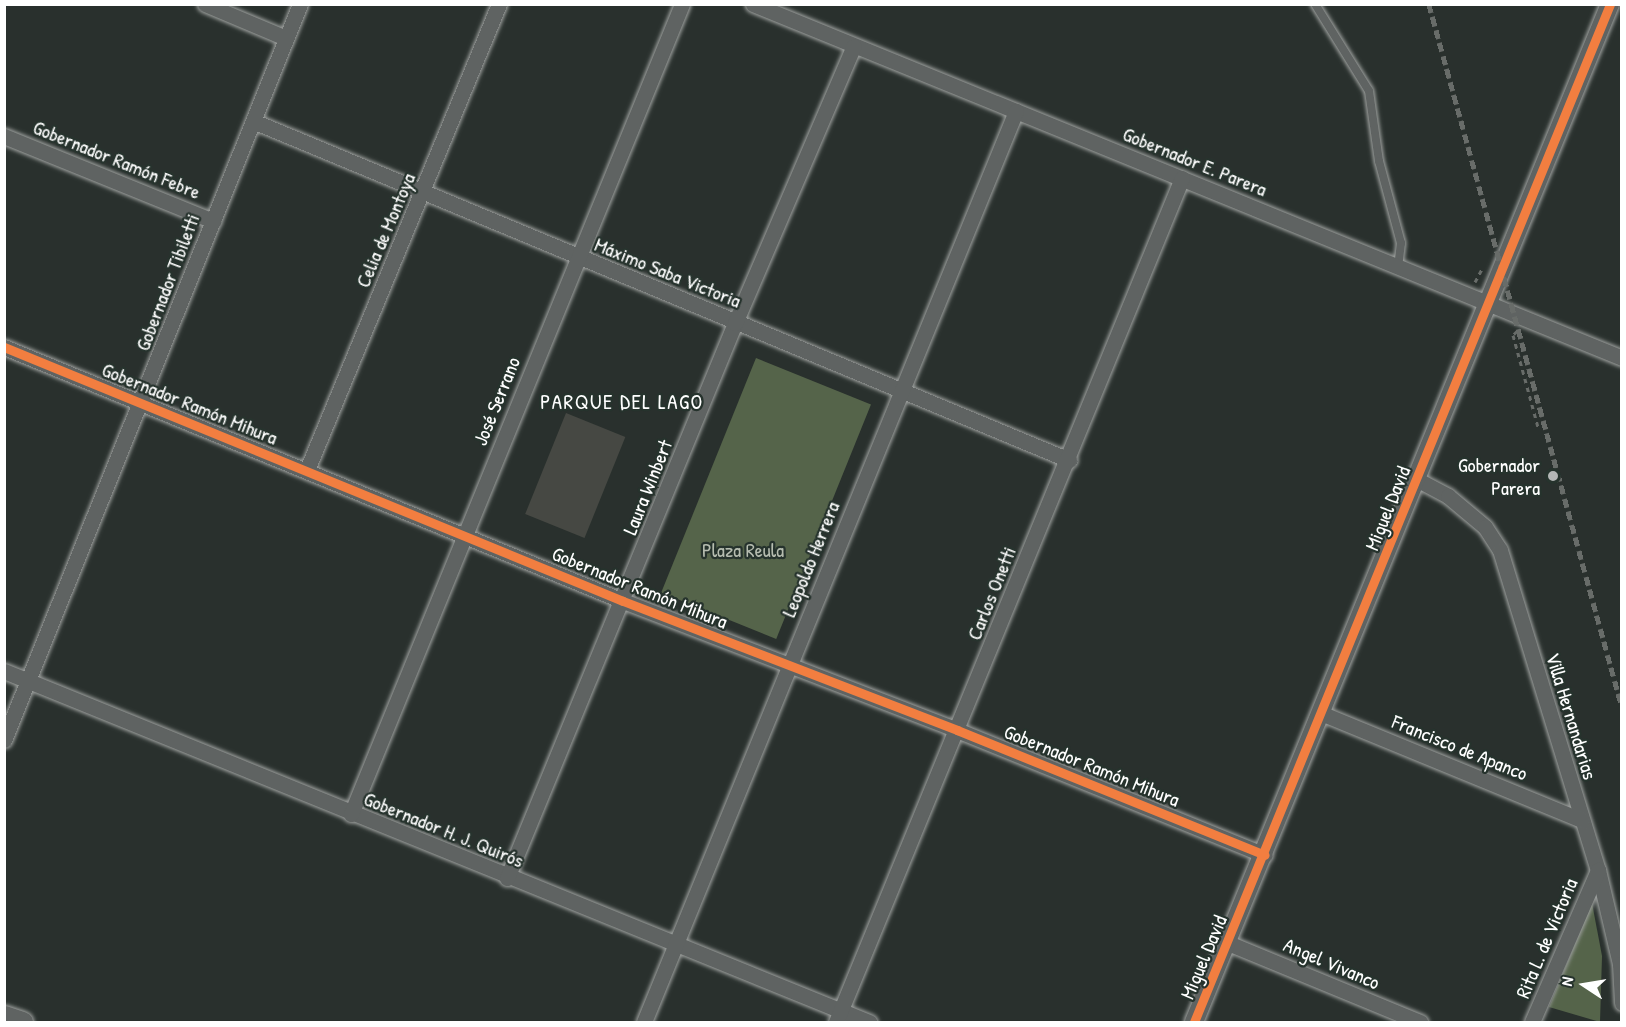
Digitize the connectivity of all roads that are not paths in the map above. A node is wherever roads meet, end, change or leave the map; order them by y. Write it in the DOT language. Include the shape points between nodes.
graph roads {
  1 [pos="205,4"];
  2 [pos="300,4"];
  3 [pos="499,4"];
  4 [pos="682,4"];
  5 [pos="753,4"];
  6 [pos="1315,4"];
  7 [pos="1610,4"];
  8 [pos="286,38"];
  9 [pos="854,46"];
  10 [pos="1016,111"];
  11 [pos="253,121"];
  12 [pos="4,136"];
  13 [pos="1182,178"];
  14 [pos="423,193"];
  15 [pos="213,220"];
  16 [pos="578,258"];
  17 [pos="1398,267"];
  18 [pos="1489,305"];
  19 [pos="735,323"];
  20 [pos="4,347"];
  21 [pos="1622,358"];
  22 [pos="901,391"];
  23 [pos="142,403"];
  24 [pos="1069,460"];
  25 [pos="307,470"];
  26 [pos="1418,480"];
  27 [pos="464,536"];
  28 [pos="623,601"];
  29 [pos="789,665"];
  30 [pos="4,671"];
  31 [pos="30,681"];
  32 [pos="1323,714"];
  33 [pos="957,730"];
  34 [pos="4,740"];
  35 [pos="351,814"];
  36 [pos="1582,820"];
  37 [pos="1265,855"];
  38 [pos="1598,870"];
  39 [pos="507,878"];
  40 [pos="1228,943"];
  41 [pos="676,945"];
  42 [pos="1622,1003"];
  43 [pos="4,1016"];
  44 [pos="839,1017"];
  45 [pos="22,1023"];
  46 [pos="644,1023"];
  47 [pos="869,1023"];
  48 [pos="1194,1023"];
  49 [pos="1420,1023"];
  50 [pos="1532,1023"];
  1 -- 8 [label="street"];
  2 -- 8 [label="street, Gobernador Tibiletti"];
  3 -- 14 [label="street, Celia de Montoya"];
  4 -- 16 [label="street, José Serrano"];
  5 -- 9 [label="street, Gobernador E. Parera"];
  6 -- 17 [label="lane" via="1369,91 1379,161 1401,243"];
  7 -- 18 [label="street, Miguel David"];
  8 -- 11 [label="street, Gobernador Tibiletti"];
  9 -- 10 [label="street, Gobernador E. Parera"];
  9 -- 19 [label="street, Laura Winbert"];
  10 -- 13 [label="street, Gobernador E. Parera"];
  10 -- 22 [label="street, Leopoldo Herrera"];
  11 -- 14 [label="street, Máximo Saba Victoria"];
  11 -- 15 [label="street, Gobernador Tibiletti"];
  12 -- 15 [label="street, Gobernador Ramón Febre"];
  13 -- 17 [label="street, Gobernador E. Parera"];
  13 -- 24 [label="street, Carlos Onetti"];
  14 -- 16 [label="street, Máximo Saba Victoria"];
  14 -- 25 [label="street, Celia de Montoya"];
  15 -- 23 [label="street, Gobernador Tibiletti"];
  16 -- 19 [label="street, Máximo Saba Victoria"];
  16 -- 27 [label="street, José Serrano"];
  17 -- 18 [label="street, Gobernador E. Parera"];
  18 -- 21 [label="street, Gobernador E. Parera"];
  18 -- 26 [label="street, Miguel David"];
  19 -- 22 [label="street, Máximo Saba Victoria"];
  19 -- 28 [label="street, Laura Winbert"];
  20 -- 23 [label="street, Gobernador Ramón Mihura"];
  22 -- 24 [label="street, Máximo Saba Victoria"];
  22 -- 29 [label="street, Leopoldo Herrera"];
  23 -- 25 [label="street, Gobernador Ramón Mihura"];
  23 -- 31 [label="street, Gobernador Tibiletti"];
  24 -- 33 [label="street, Carlos Onetti"];
  25 -- 27 [label="street, Gobernador Ramón Mihura"];
  26 -- 32 [label="street, Miguel David"];
  26 -- 36 [label="street, Villa Hernandarias" via="1448,496 1485,527 1500,550"];
  27 -- 28 [label="street, Gobernador Ramón Mihura"];
  27 -- 35 [label="street, José Serrano"];
  28 -- 29 [label="street, Gobernador Ramón Mihura"];
  28 -- 39 [label="street, Laura Winbert"];
  29 -- 33 [label="street, Gobernador Ramón Mihura"];
  29 -- 41 [label="street, Leopoldo Herrera"];
  30 -- 31 [label="street, Gobernador H. J. Quirós"];
  31 -- 34 [label="street, Gobernador Tibiletti"];
  31 -- 35 [label="street, Gobernador H. J. Quirós"];
  32 -- 36 [label="street, Francisco de Apanco"];
  32 -- 37 [label="street, Miguel David"];
  33 -- 37 [label="street, Gobernador Ramón Mihura"];
  33 -- 44 [label="street, Carlos Onetti"];
  35 -- 39 [label="street, Gobernador H. J. Quirós"];
  36 -- 38 [label="street, Villa Hernandarias"];
  37 -- 40 [label="street, Miguel David"];
  38 -- 42 [label="street, Villa Hernandarias" via="1620,964"];
  38 -- 50 [label="street, Rita L. de Victoria"];
  39 -- 41 [label="street, Gobernador H. J. Quirós"];
  40 -- 48 [label="street, Miguel David"];
  40 -- 49 [label="street, Angel Vivanco"];
  41 -- 44 [label="street, Gobernador H. J. Quirós"];
  41 -- 46 [label="street, Leopoldo Herrera"];
  43 -- 45 [label="main road"];
  44 -- 47 [label="street, Gobernador H. J. Quirós"];
}
